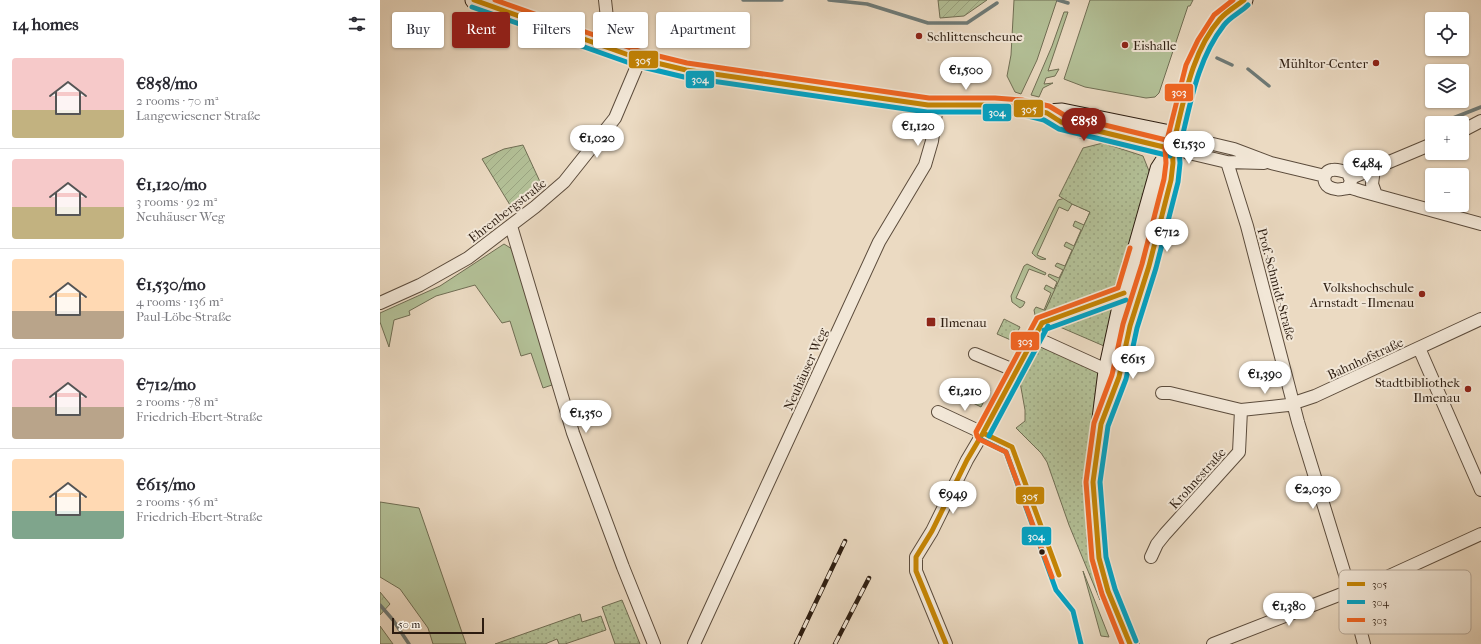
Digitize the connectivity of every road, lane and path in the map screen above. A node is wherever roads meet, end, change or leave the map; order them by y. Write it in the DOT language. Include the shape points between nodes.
graph roads {
  1 [pos="474,0"];
  2 [pos="605,0"];
  3 [pos="1244,0"];
  4 [pos="606,12"];
  5 [pos="593,43"];
  6 [pos="607,48"];
  7 [pos="640,60"];
  8 [pos="937,106"];
  9 [pos="1481,121"];
  10 [pos="1469,127"];
  11 [pos="1173,142"];
  12 [pos="1425,147"];
  13 [pos="1227,162"];
  14 [pos="1271,163"];
  15 [pos="1374,169"];
  16 [pos="1325,176"];
  17 [pos="1349,183"];
  18 [pos="1376,195"];
  19 [pos="1481,224"];
  20 [pos="511,226"];
  21 [pos="380,303"];
  22 [pos="1481,319"];
  23 [pos="1042,323"];
  24 [pos="1034,337"];
  25 [pos="1419,348"];
  26 [pos="975,354"];
  27 [pos="1100,366"];
  28 [pos="1016,371"];
  29 [pos="1162,392"];
  30 [pos="1294,403"];
  31 [pos="1241,410"];
  32 [pos="938,412"];
  33 [pos="983,433"];
  34 [pos="1481,490"];
  35 [pos="1481,534"];
  36 [pos="1151,557"];
  37 [pos="1344,570"];
  38 [pos="1402,570"];
  39 [pos="1339,595"];
  40 [pos="1361,634"];
  41 [pos="654,644"];
  42 [pos="694,644"];
  43 [pos="946,644"];
  44 [pos="1130,644"];
  45 [pos="1213,644"];
  46 [pos="1364,644"];
  1 -- 5 [label="main road"];
  2 -- 4 [label="street"];
  3 -- 11 [label="main road" via="1220,19 1204,43 1193,67"];
  6 -- 7 [label="main road"];
  7 -- 8 [label="main road" via="706,74"];
  7 -- 20 [label="street, Ehrenbergstraße" via="616,118 564,182"];
  8 -- 11 [label="main road" via="1008,106 1047,113 1061,122"];
  8 -- 42 [label="street, Neuhäuser Weg" via="932,141 925,165 879,242"];
  9 -- 10 [label="street"];
  11 -- 13 [label="street"];
  11 -- 14 [label="street" via="1234,149"];
  11 -- 44 [label="main road" via="1172,180 1130,326 1119,377 1101,424 1093,482 1100,558 1108,591"];
  12 -- 15 [label="street"];
  13 -- 14 [label="street"];
  13 -- 30 [label="street, Prof.-Schmidt-Straße" via="1248,226"];
  14 -- 16 [label="street"];
  15 -- 17 [label="street"];
  15 -- 18 [label="street" via="1372,184"];
  16 -- 17 [label="street" via="1330,187 1342,190"];
  16 -- 17 [label="street" via="1328,171 1334,169 1345,172 1350,176"];
  17 -- 18 [label="street"];
  18 -- 19 [label="street"];
  20 -- 21 [label="street, Ehrenbergstraße" via="468,258 420,285"];
  20 -- 41 [label="street" via="573,433"];
  22 -- 25 [label="street, Bahnhofstraße"];
  23 -- 24 [label="street"];
  24 -- 27 [label="street"];
  24 -- 28 [label="street"];
  25 -- 30 [label="street, Bahnhofstraße" via="1315,396"];
  25 -- 34 [label="street"];
  26 -- 28 [label="street"];
  28 -- 33 [label="street"];
  29 -- 31 [label="street, Bahnhofstraße"];
  30 -- 31 [label="street, Bahnhofstraße"];
  30 -- 37 [label="street, Prof.-Schmidt-Straße"];
  31 -- 36 [label="street, Krohnestraße" via="1239,452 1165,534"];
  32 -- 33 [label="street"];
  33 -- 43 [label="street" via="916,557 916,571"];
  35 -- 38 [label="street"];
  39 -- 45 [label="street"];
  40 -- 46 [label="street, Prof.-Schmidt-Straße"];
}
